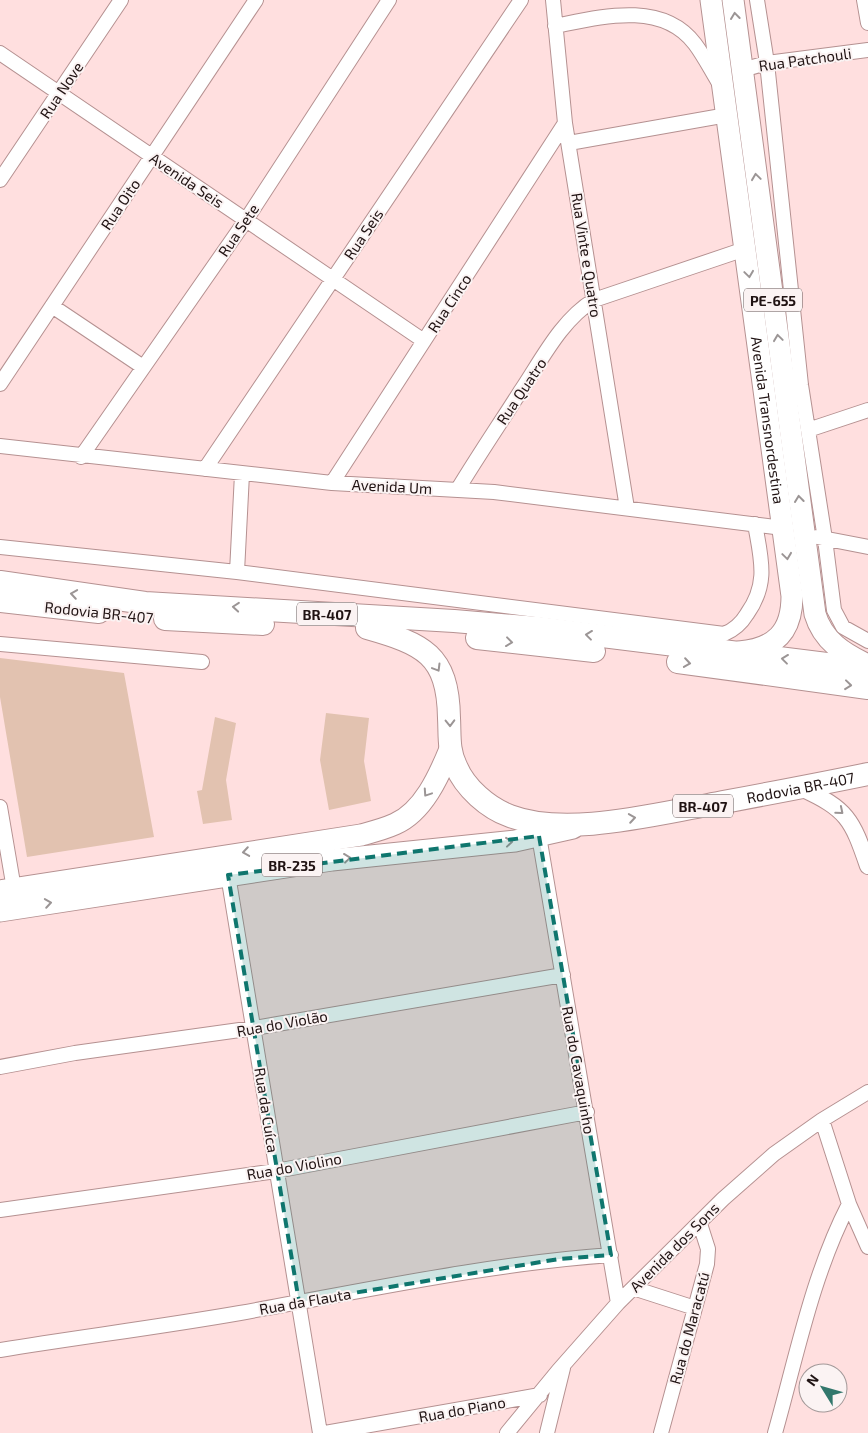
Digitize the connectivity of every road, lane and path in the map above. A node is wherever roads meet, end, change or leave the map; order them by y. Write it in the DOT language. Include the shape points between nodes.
graph roads {
  1 [pos="121,0"];
  2 [pos="256,0"];
  3 [pos="389,0"];
  4 [pos="521,0"];
  5 [pos="553,0"];
  6 [pos="712,0"];
  7 [pos="733,0"];
  8 [pos="757,0"];
  9 [pos="864,0"];
  10 [pos="868,23"];
  11 [pos="555,26"];
  12 [pos="868,50"];
  13 [pos="0,53"];
  14 [pos="767,63"];
  15 [pos="742,70"];
  16 [pos="724,90"];
  17 [pos="59,93"];
  18 [pos="727,115"];
  19 [pos="565,123"];
  20 [pos="569,143"];
  21 [pos="152,156"];
  22 [pos="0,180"];
  23 [pos="246,220"];
  24 [pos="745,249"];
  25 [pos="333,279"];
  26 [pos="594,300"];
  27 [pos="52,306"];
  28 [pos="424,341"];
  29 [pos="143,367"];
  30 [pos="0,384"];
  31 [pos="868,410"];
  32 [pos="808,430"];
  33 [pos="0,446"];
  34 [pos="81,457"];
  35 [pos="205,469"];
  36 [pos="242,474"];
  37 [pos="332,483"];
  38 [pos="458,489"];
  39 [pos="627,508"];
  40 [pos="755,524"];
  41 [pos="783,528"];
  42 [pos="804,534"];
  43 [pos="826,539"];
  44 [pos="0,547"];
  45 [pos="868,547"];
  46 [pos="237,572"];
  47 [pos="0,582"];
  48 [pos="0,601"];
  49 [pos="367,628"];
  50 [pos="656,635"];
  51 [pos="868,641"];
  52 [pos="0,644"];
  53 [pos="731,653"];
  54 [pos="202,662"];
  55 [pos="868,665"];
  56 [pos="868,669"];
  57 [pos="868,688"];
  58 [pos="450,749"];
  59 [pos="868,774"];
  60 [pos="801,788"];
  61 [pos="0,807"];
  62 [pos="584,826"];
  63 [pos="539,836"];
  64 [pos="868,866"];
  65 [pos="228,875"];
  66 [pos="6,880"];
  67 [pos="0,911"];
  68 [pos="563,975"];
  69 [pos="254,1028"];
  70 [pos="0,1067"];
  71 [pos="868,1092"];
  72 [pos="587,1112"];
  73 [pos="822,1120"];
  74 [pos="276,1171"];
  75 [pos="849,1204"];
  76 [pos="0,1210"];
  77 [pos="700,1224"];
  78 [pos="868,1247"];
  79 [pos="611,1255"];
  80 [pos="633,1288"];
  81 [pos="299,1302"];
  82 [pos="618,1303"];
  83 [pos="695,1308"];
  84 [pos="0,1350"];
  85 [pos="564,1363"];
  86 [pos="540,1395"];
  87 [pos="320,1433"];
  88 [pos="324,1433"];
  89 [pos="507,1433"];
  90 [pos="547,1433"];
  91 [pos="661,1433"];
  92 [pos="775,1433"];
  1 -- 17 [label="street, Rua Nove"];
  2 -- 21 [label="street, Rua Oito"];
  3 -- 23 [label="street, Rua Sete"];
  4 -- 25 [label="street, Rua Seis"];
  5 -- 11 [label="street, Rua Vinte e Quatro"];
  6 -- 16 [label="main road, Avenida Transnordestina / PE-655"];
  15 -- 7 [label="main road, Avenida Transnordestina / PE-655, one-way"];
  8 -- 14 [label="street"];
  9 -- 10 [label="street"];
  11 -- 16 [label="street" via="612,16 663,19 695,43"];
  11 -- 19 [label="street, Rua Vinte e Quatro"];
  12 -- 14 [label="street, Rua Patchouli"];
  13 -- 17 [label="street, Avenida Seis"];
  14 -- 15 [label="street, Rua Patchouli"];
  14 -- 32 [label="street" via="793,320"];
  42 -- 15 [label="main road, Avenida Transnordestina / PE-655, one-way"];
  16 -- 18 [label="main road, Avenida Transnordestina / PE-655"];
  17 -- 21 [label="street, Avenida Seis"];
  17 -- 22 [label="street, Rua Nove"];
  18 -- 20 [label="street"];
  18 -- 24 [label="main road, Avenida Transnordestina / PE-655"];
  19 -- 20 [label="street, Rua Vinte e Quatro"];
  19 -- 28 [label="street, Rua Cinco"];
  20 -- 26 [label="street, Rua Vinte e Quatro"];
  21 -- 23 [label="street, Avenida Seis"];
  21 -- 27 [label="street, Rua Oito"];
  23 -- 25 [label="street, Avenida Seis"];
  23 -- 29 [label="street, Rua Sete"];
  24 -- 26 [label="street"];
  24 -- 41 [label="main road, Avenida Transnordestina / PE-655, one-way"];
  25 -- 28 [label="street, Avenida Seis"];
  25 -- 35 [label="street, Rua Seis"];
  26 -- 38 [label="street, Rua Quatro" via="583,307 559,334"];
  26 -- 39 [label="street, Rua Vinte e Quatro"];
  27 -- 29 [label="street"];
  27 -- 30 [label="street, Rua Oito"];
  28 -- 37 [label="street, Rua Cinco"];
  29 -- 34 [label="street, Rua Sete"];
  31 -- 32 [label="street"];
  32 -- 43 [label="street"];
  33 -- 34 [label="street, Avenida Um"];
  34 -- 35 [label="street, Avenida Um"];
  35 -- 36 [label="street, Avenida Um"];
  36 -- 37 [label="street, Avenida Um"];
  36 -- 46 [label="street"];
  37 -- 38 [label="street, Avenida Um"];
  38 -- 39 [label="street, Avenida Um"];
  39 -- 40 [label="street, Avenida Um"];
  40 -- 41 [label="street, Avenida Um"];
  40 -- 50 [label="street" via="762,584 751,609 738,626 724,634"];
  41 -- 53 [label="main road, Avenida Transnordestina / PE-655, one-way" via="792,596 789,625 766,646"];
  42 -- 43 [label="street"];
  42 -- 55 [label="main road, Avenida Transnordestina / PE-655" via="818,627 836,646"];
  43 -- 45 [label="street"];
  43 -- 51 [label="street" via="834,610 843,627"];
  44 -- 46 [label="street"];
  46 -- 50 [label="street"];
  50 -- 47 [label="highway, BR-407, one-way" via="145,603"];
  48 -- 49 [label="highway, Rodovia BR-407" via="198,622"];
  49 -- 57 [label="highway, one-way" via="640,656"];
  49 -- 58 [label="highway, one-way" via="408,640 422,648 436,665 449,698"];
  50 -- 53 [label="highway, BR-407"];
  52 -- 54 [label="street"];
  56 -- 53 [label="highway, BR-407, one-way"];
  58 -- 62 [label="highway, Rodovia BR-407" via="461,777 496,810 511,817"];
  58 -- 66 [label="main road, BR-235 / BR-235, one-way" via="418,806 396,824 360,835"];
  59 -- 60 [label="highway, Rodovia BR-407 / BR-407"];
  62 -- 60 [label="highway, Rodovia BR-407 / BR-407, one-way"];
  60 -- 64 [label="street, one-way" via="832,804 849,819"];
  61 -- 66 [label="street"];
  62 -- 63 [label="main road, BR-235 / BR-235"];
  65 -- 63 [label="main road, BR-235 / BR-235, one-way" via="365,855"];
  63 -- 68 [label="street, Rua do Cavaquinho"];
  67 -- 65 [label="main road, BR-235 / BR-235, one-way"];
  65 -- 69 [label="street, Rua da Cuíca"];
  68 -- 69 [label="street, Rua do Violão"];
  68 -- 72 [label="street, Rua do Cavaquinho"];
  69 -- 70 [label="street, Rua do Violão"];
  69 -- 74 [label="street, Rua da Cuíca"];
  71 -- 73 [label="street, Avenida dos Sons"];
  72 -- 74 [label="street, Rua do Violino"];
  72 -- 79 [label="street, Rua do Cavaquinho"];
  73 -- 75 [label="street"];
  73 -- 77 [label="street, Avenida dos Sons" via="750,1173"];
  74 -- 76 [label="street, Rua do Violino"];
  74 -- 81 [label="street, Rua da Cuíca"];
  75 -- 78 [label="street"];
  75 -- 92 [label="street" via="834,1233 815,1286"];
  77 -- 80 [label="street, Avenida dos Sons"];
  77 -- 83 [label="street, Rua do Maracatú" via="708,1249"];
  79 -- 81 [label="street, Rua da Flauta" via="549,1260"];
  79 -- 82 [label="street, Rua do Cavaquinho"];
  80 -- 82 [label="street, Avenida dos Sons"];
  80 -- 83 [label="street"];
  81 -- 84 [label="street, Rua da Flauta"];
  81 -- 87 [label="street, Rua da Cuíca"];
  82 -- 85 [label="street, Avenida dos Sons"];
  83 -- 91 [label="street, Rua do Maracatú"];
  85 -- 86 [label="street, Avenida dos Sons"];
  85 -- 90 [label="street"];
  86 -- 88 [label="street, Rua do Piano"];
  86 -- 89 [label="street, Avenida dos Sons"];
}
